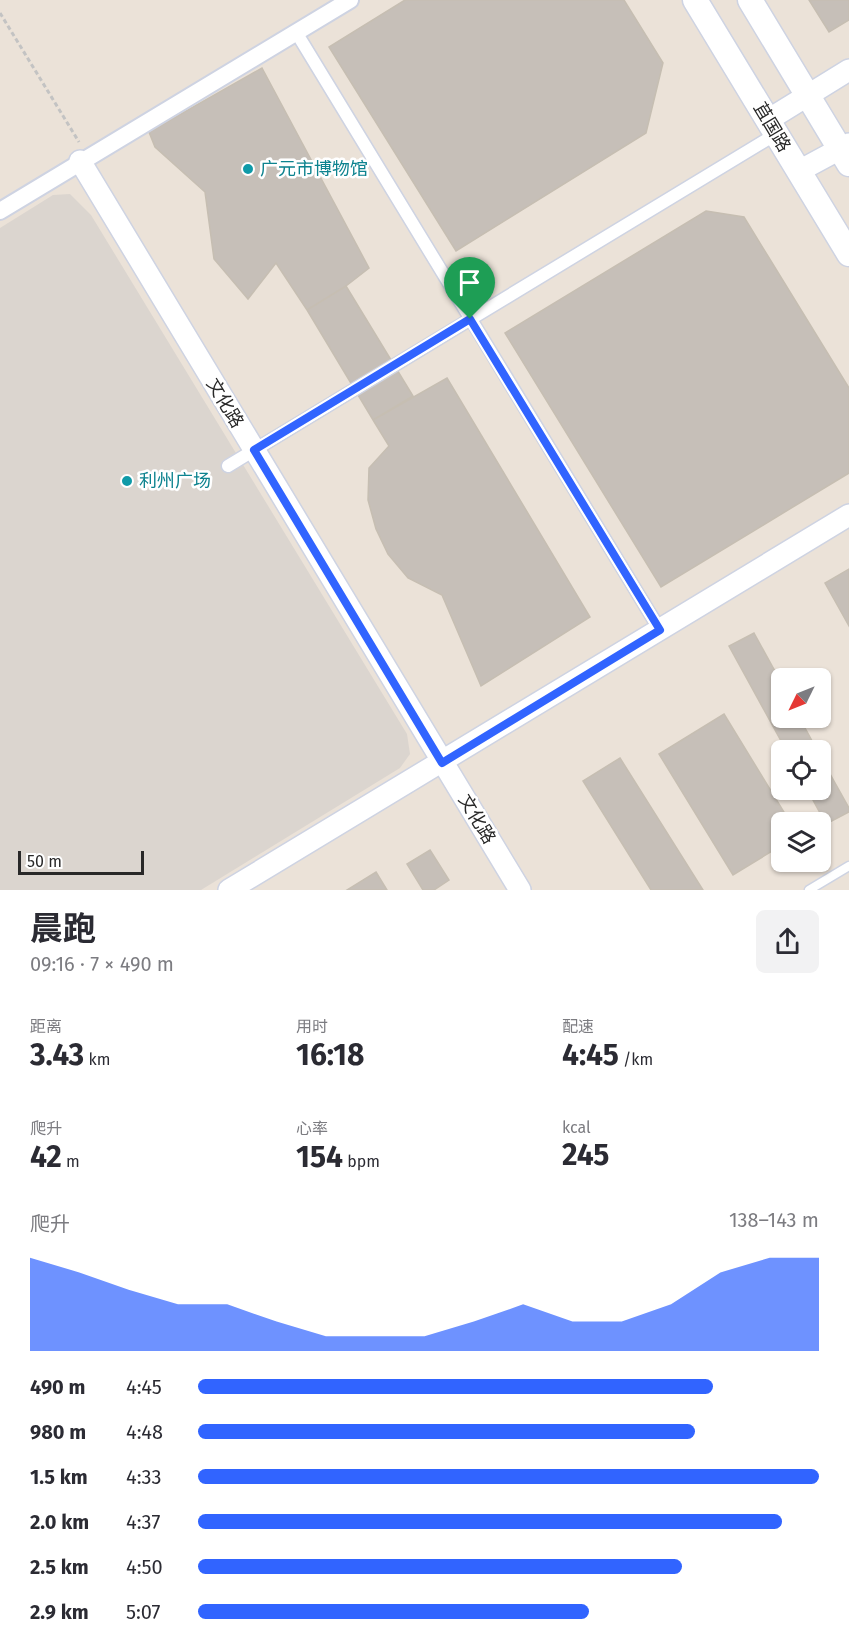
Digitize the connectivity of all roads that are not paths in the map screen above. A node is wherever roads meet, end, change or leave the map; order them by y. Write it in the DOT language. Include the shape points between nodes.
graph roads {
  1 [pos="350,0"];
  2 [pos="695,0"];
  3 [pos="750,0"];
  4 [pos="296,32"];
  5 [pos="849,70"];
  6 [pos="807,95"];
  7 [pos="772,127"];
  8 [pos="846,153"];
  9 [pos="84,159"];
  10 [pos="798,171"];
  11 [pos="0,211"];
  12 [pos="849,254"];
  13 [pos="470,319"];
  14 [pos="254,450"];
  15 [pos="228,466"];
  16 [pos="849,515"];
  17 [pos="660,630"];
  18 [pos="442,763"];
  19 [pos="849,866"];
  20 [pos="229,890"];
  21 [pos="520,890"];
  22 [pos="809,890"];
  1 -- 4 [label="street"];
  2 -- 7 [label="main road, 苴国路"];
  3 -- 6 [label="main road"];
  4 -- 9 [label="street"];
  4 -- 13 [label="street"];
  5 -- 6 [label="street"];
  6 -- 7 [label="street"];
  6 -- 8 [label="main road"];
  7 -- 10 [label="main road, 苴国路"];
  7 -- 13 [label="street"];
  8 -- 10 [label="street"];
  9 -- 11 [label="street"];
  9 -- 14 [label="street, 文化路"];
  10 -- 12 [label="main road, 苴国路"];
  13 -- 14 [label="street"];
  13 -- 17 [label="street"];
  14 -- 15 [label="street"];
  14 -- 18 [label="street, 文化路"];
  16 -- 17 [label="street"];
  17 -- 18 [label="street"];
  18 -- 20 [label="street"];
  18 -- 21 [label="street, 文化路"];
  19 -- 22 [label="lane"];
}
